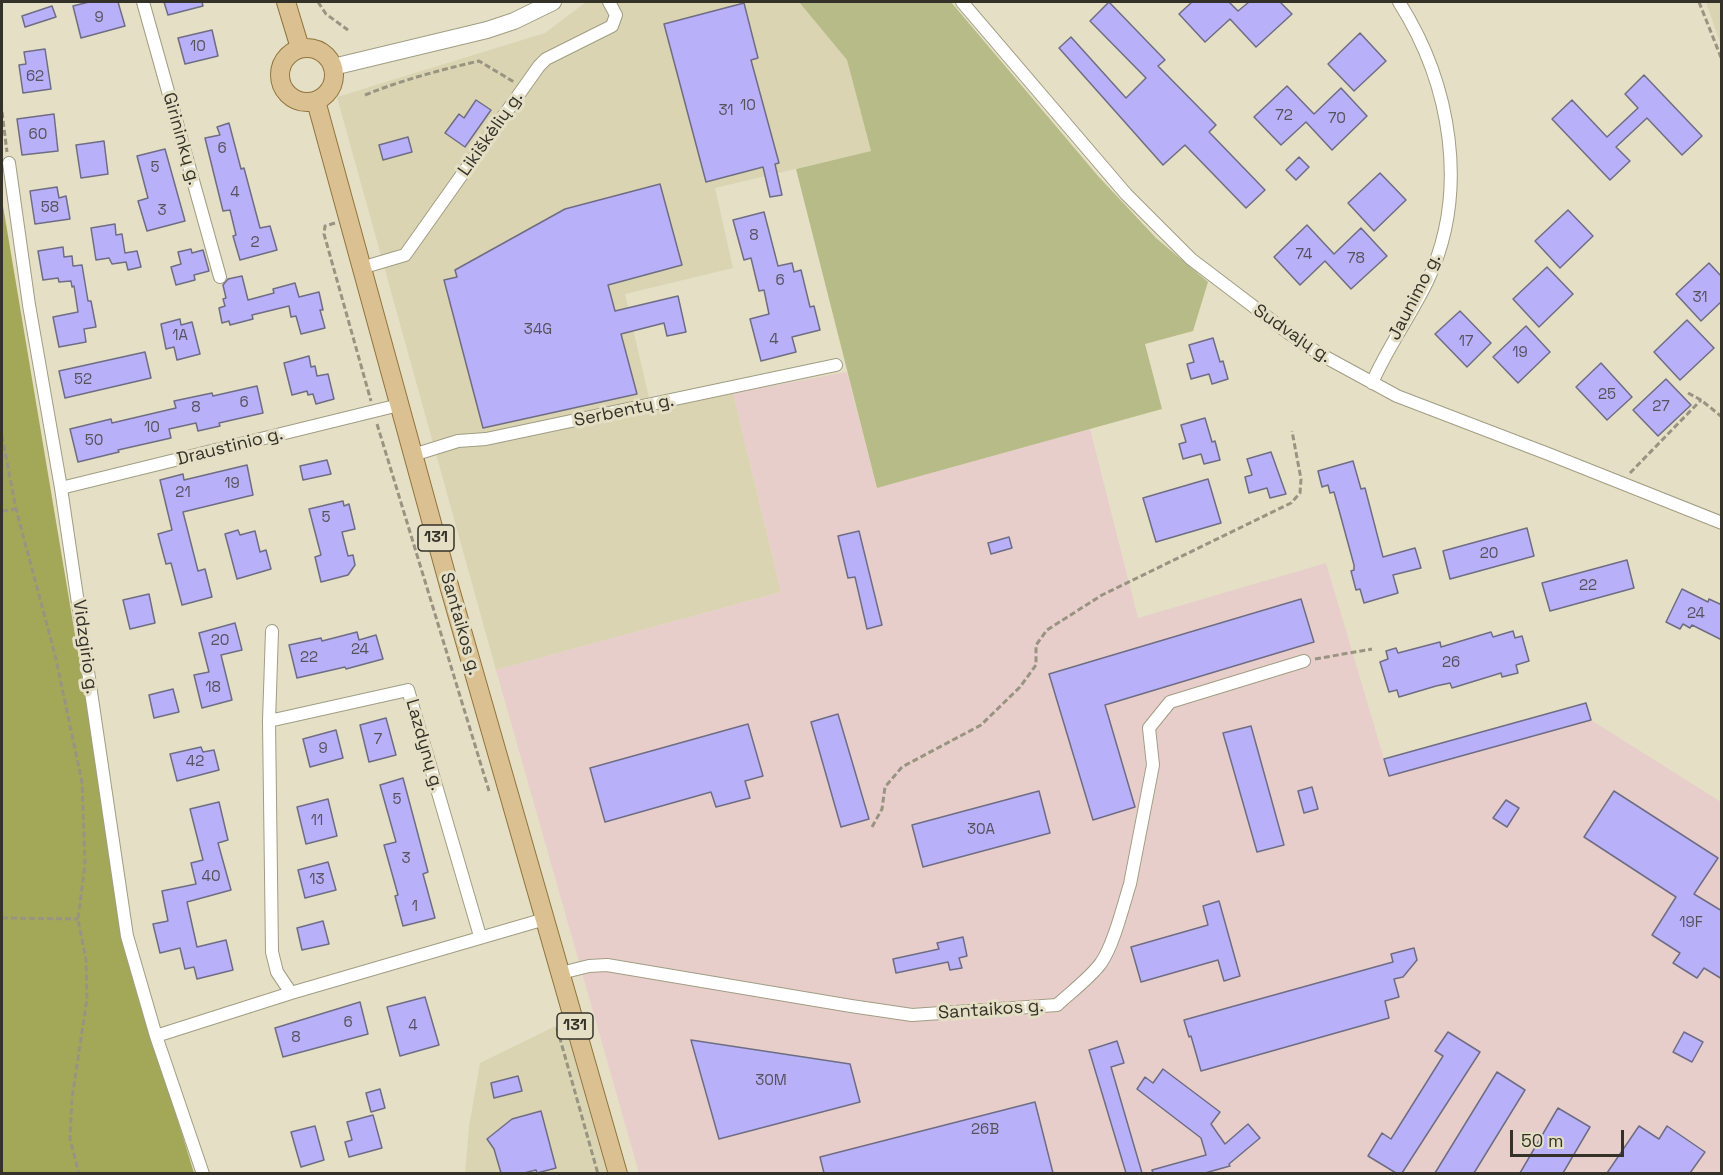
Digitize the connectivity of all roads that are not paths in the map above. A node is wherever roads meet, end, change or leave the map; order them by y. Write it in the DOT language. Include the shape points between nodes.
graph roads {
  1 [pos="143,2"];
  2 [pos="286,2"];
  3 [pos="553,2"];
  4 [pos="609,2"];
  5 [pos="962,2"];
  6 [pos="1399,2"];
  7 [pos="300,48"];
  8 [pos="333,67"];
  9 [pos="316,101"];
  10 [pos="9,163"];
  11 [pos="362,268"];
  12 [pos="220,277"];
  13 [pos="836,365"];
  14 [pos="1372,383"];
  15 [pos="399,405"];
  16 [pos="413,455"];
  17 [pos="61,488"];
  18 [pos="1722,523"];
  19 [pos="272,631"];
  20 [pos="1304,661"];
  21 [pos="269,721"];
  22 [pos="545,918"];
  23 [pos="480,936"];
  24 [pos="561,973"];
  25 [pos="291,993"];
  26 [pos="156,1036"];
  27 [pos="203,1173"];
  28 [pos="618,1173"];
  1 -- 12 [label="street, Girininkų g."];
  2 -- 7 [label="main road"];
  3 -- 8 [label="street" via="487,30"];
  4 -- 11 [label="street, Likiškėlių g." via="616,15 612,26 539,66 405,255"];
  5 -- 14 [label="street, Sudvajų g." via="1097,162 1191,259 1287,332"];
  6 -- 14 [label="street, Jaunimo g." via="1424,46 1444,108 1450,155 1448,208 1444,238 1427,281"];
  7 -- 8 [label="main road" via="324,53"];
  7 -- 9 [label="main road" via="284,59 279,78 288,95 306,102"];
  8 -- 9 [label="main road" via="331,88"];
  9 -- 11 [label="main road, Santaikos g. / 131"];
  10 -- 17 [label="street, Vidzgirio g."];
  11 -- 15 [label="main road, Santaikos g. / 131"];
  13 -- 16 [label="street, Serbentų g." via="486,439 458,441"];
  14 -- 18 [label="street, Sudvajų g."];
  15 -- 16 [label="main road, Santaikos g. / 131"];
  15 -- 17 [label="street, Draustinio g."];
  16 -- 22 [label="main road, Santaikos g. / 131"];
  17 -- 26 [label="street, Vidzgirio g." via="127,936"];
  19 -- 21 [label="street"];
  20 -- 24 [label="street, Santaikos g." via="1170,702 1149,728 1153,765 1130,884 1117,925 1101,962 1057,1005 912,1015 607,964"];
  21 -- 23 [label="street, Lazdynų g." via="408,690"];
  21 -- 25 [label="street" via="272,952 277,972"];
  22 -- 23 [label="street"];
  22 -- 24 [label="main road, Santaikos g. / 131"];
  23 -- 25 [label="street"];
  24 -- 28 [label="main road, Santaikos g. / 131"];
  25 -- 26 [label="street"];
  26 -- 27 [label="street, Vidzgirio g."];
}
